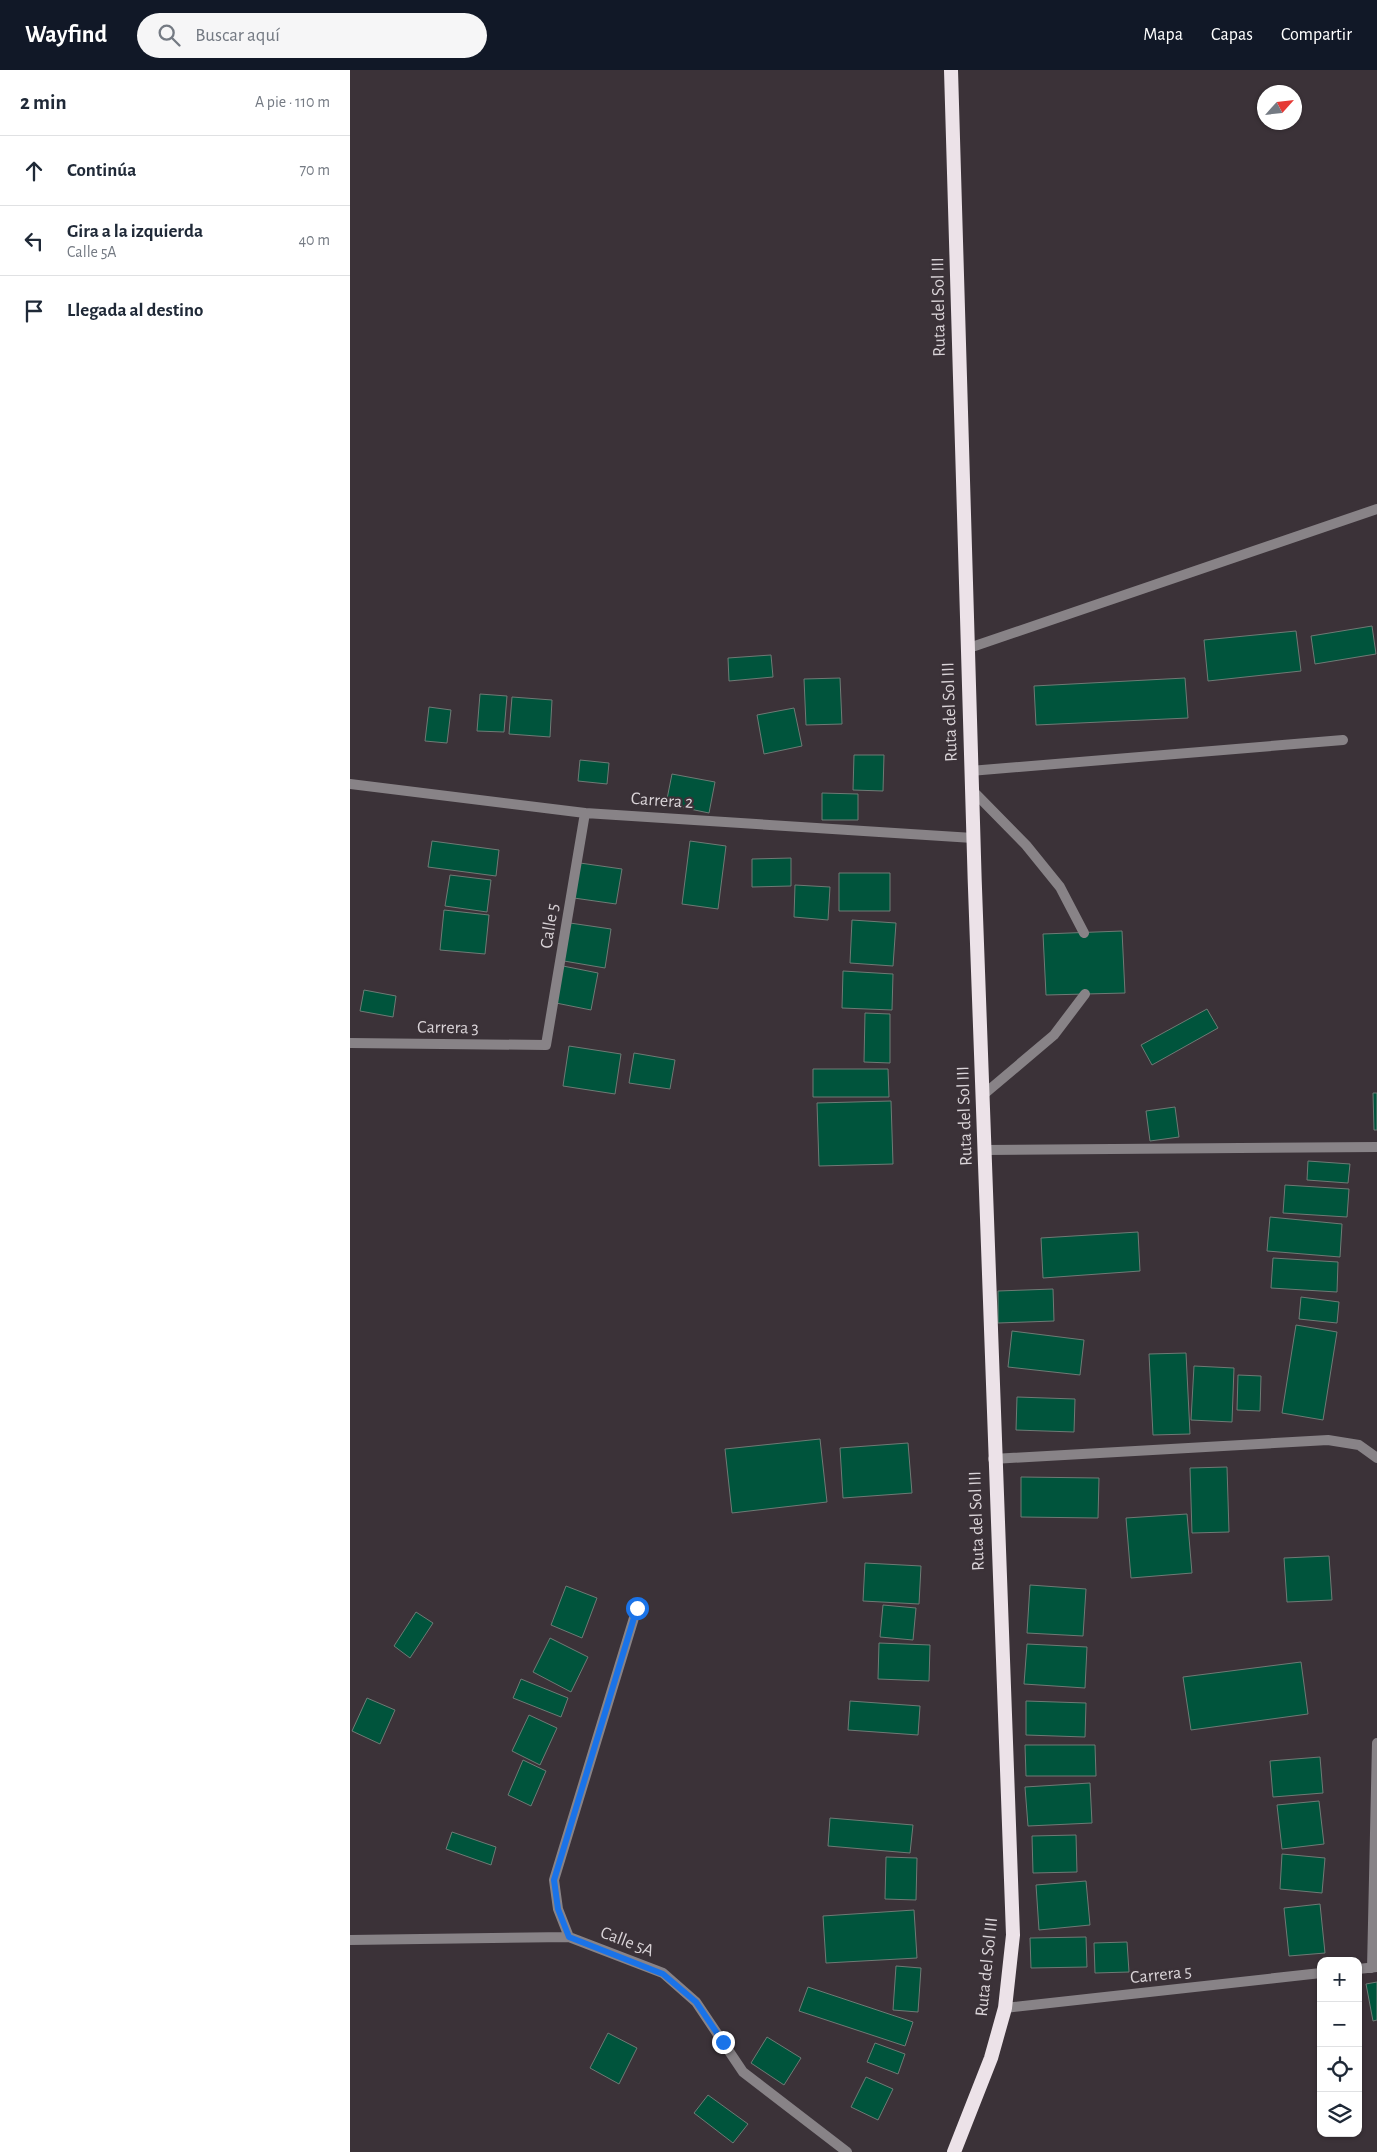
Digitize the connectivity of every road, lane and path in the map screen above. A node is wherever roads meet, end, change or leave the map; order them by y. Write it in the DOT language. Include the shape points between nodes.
graph roads {
  1 [pos="951,70"];
  2 [pos="1377,509"];
  3 [pos="966,649"];
  4 [pos="1343,740"];
  5 [pos="970,771"];
  6 [pos="350,784"];
  7 [pos="971,789"];
  8 [pos="585,812"];
  9 [pos="973,838"];
  10 [pos="1084,933"];
  11 [pos="1085,994"];
  12 [pos="350,1043"];
  13 [pos="546,1045"];
  14 [pos="983,1095"];
  15 [pos="1377,1147"];
  16 [pos="985,1150"];
  17 [pos="1377,1458"];
  18 [pos="993,1459"];
  19 [pos="637,1608"];
  20 [pos="1377,1743"];
  21 [pos="569,1937"];
  22 [pos="350,1940"];
  23 [pos="1374,1967"];
  24 [pos="1317,1973"];
  25 [pos="1004,2008"];
  26 [pos="847,2152"];
  27 [pos="954,2152"];
  1 -- 3 [label="highway, Ruta del Sol III"];
  2 -- 3 [label="street"];
  3 -- 5 [label="highway, Ruta del Sol III"];
  4 -- 5 [label="street"];
  5 -- 7 [label="highway, Ruta del Sol III"];
  6 -- 8 [label="street, Carrera 2"];
  7 -- 9 [label="highway, Ruta del Sol III"];
  7 -- 10 [label="street" via="1026,845 1060,888"];
  8 -- 9 [label="street, Carrera 2"];
  8 -- 13 [label="street, Calle 5"];
  9 -- 14 [label="highway, Ruta del Sol III"];
  11 -- 14 [label="street" via="1054,1035"];
  12 -- 13 [label="street, Carrera 3"];
  14 -- 16 [label="highway, Ruta del Sol III"];
  15 -- 16 [label="street"];
  16 -- 18 [label="highway, Ruta del Sol III"];
  17 -- 18 [label="street" via="1359,1445 1328,1440"];
  18 -- 25 [label="highway, Ruta del Sol III" via="1013,1935"];
  19 -- 21 [label="street" via="554,1880 558,1909"];
  20 -- 23 [label="street"];
  21 -- 22 [label="street, Calle 5A"];
  21 -- 26 [label="street, Calle 5A" via="663,1974 696,2002 743,2072"];
  24 -- 25 [label="street, Carrera 5"];
  25 -- 27 [label="highway, Ruta del Sol III" via="990,2058"];
}
